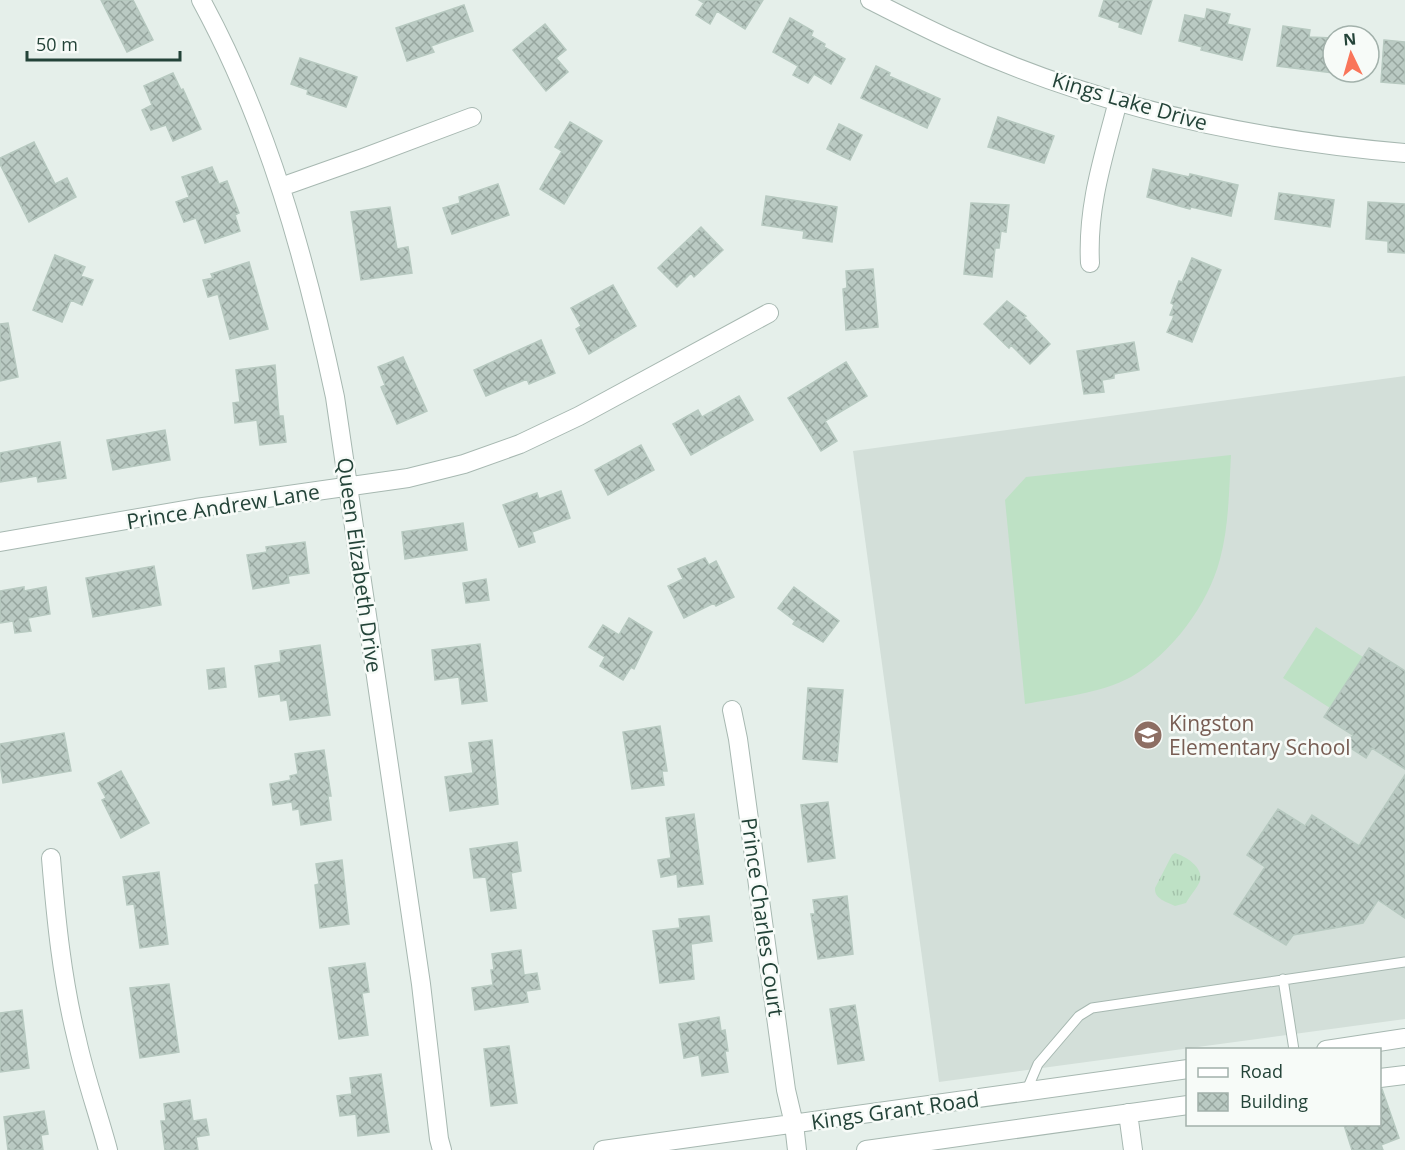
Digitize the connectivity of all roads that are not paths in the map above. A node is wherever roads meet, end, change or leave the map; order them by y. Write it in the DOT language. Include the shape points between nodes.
graph roads {
  1 [pos="201,0"];
  2 [pos="870,0"];
  3 [pos="1118,101"];
  4 [pos="472,117"];
  5 [pos="1405,153"];
  6 [pos="280,187"];
  7 [pos="1090,263"];
  8 [pos="769,313"];
  9 [pos="350,487"];
  10 [pos="0,542"];
  11 [pos="732,710"];
  12 [pos="51,858"];
  13 [pos="1405,962"];
  14 [pos="1283,979"];
  15 [pos="1405,1038"];
  16 [pos="1294,1048"];
  17 [pos="1339,1048"];
  18 [pos="1186,1069"];
  19 [pos="1405,1075"];
  20 [pos="1381,1078"];
  21 [pos="1026,1092"];
  22 [pos="1186,1105"];
  23 [pos="1128,1113"];
  24 [pos="794,1124"];
  25 [pos="108,1150"];
  26 [pos="442,1150"];
  27 [pos="603,1150"];
  28 [pos="797,1150"];
  29 [pos="866,1150"];
  30 [pos="1133,1150"];
  1 -- 6 [label="street, Queen Elizabeth Drive" via="245,95"];
  2 -- 3 [label="street, Kings Lake Drive" via="957,43"];
  3 -- 5 [label="street, Kings Lake Drive" via="1265,135"];
  3 -- 7 [label="street" via="1091,207"];
  4 -- 6 [label="street"];
  6 -- 9 [label="street, Queen Elizabeth Drive" via="316,309 336,397"];
  8 -- 9 [label="street, Prince Andrew Lane" via="520,444 464,464"];
  9 -- 10 [label="street, Prince Andrew Lane" via="196,508"];
  9 -- 26 [label="street, Queen Elizabeth Drive"];
  11 -- 24 [label="street, Prince Charles Court"];
  12 -- 25 [label="street" via="65,984"];
  13 -- 14 [label="lane"];
  14 -- 16 [label="lane"];
  14 -- 21 [label="lane" via="1092,1008 1079,1016 1038,1064"];
  15 -- 17 [label="street"];
  18 -- 21 [label="street, Kings Grant Road"];
  19 -- 20 [label="street"];
  21 -- 24 [label="street, Kings Grant Road"];
  22 -- 23 [label="street, Kings Grant Road"];
  23 -- 29 [label="street, Kings Grant Road"];
  23 -- 30 [label="street"];
  24 -- 27 [label="street, Kings Grant Road"];
  24 -- 28 [label="street, Prince Charles Court"];
}
